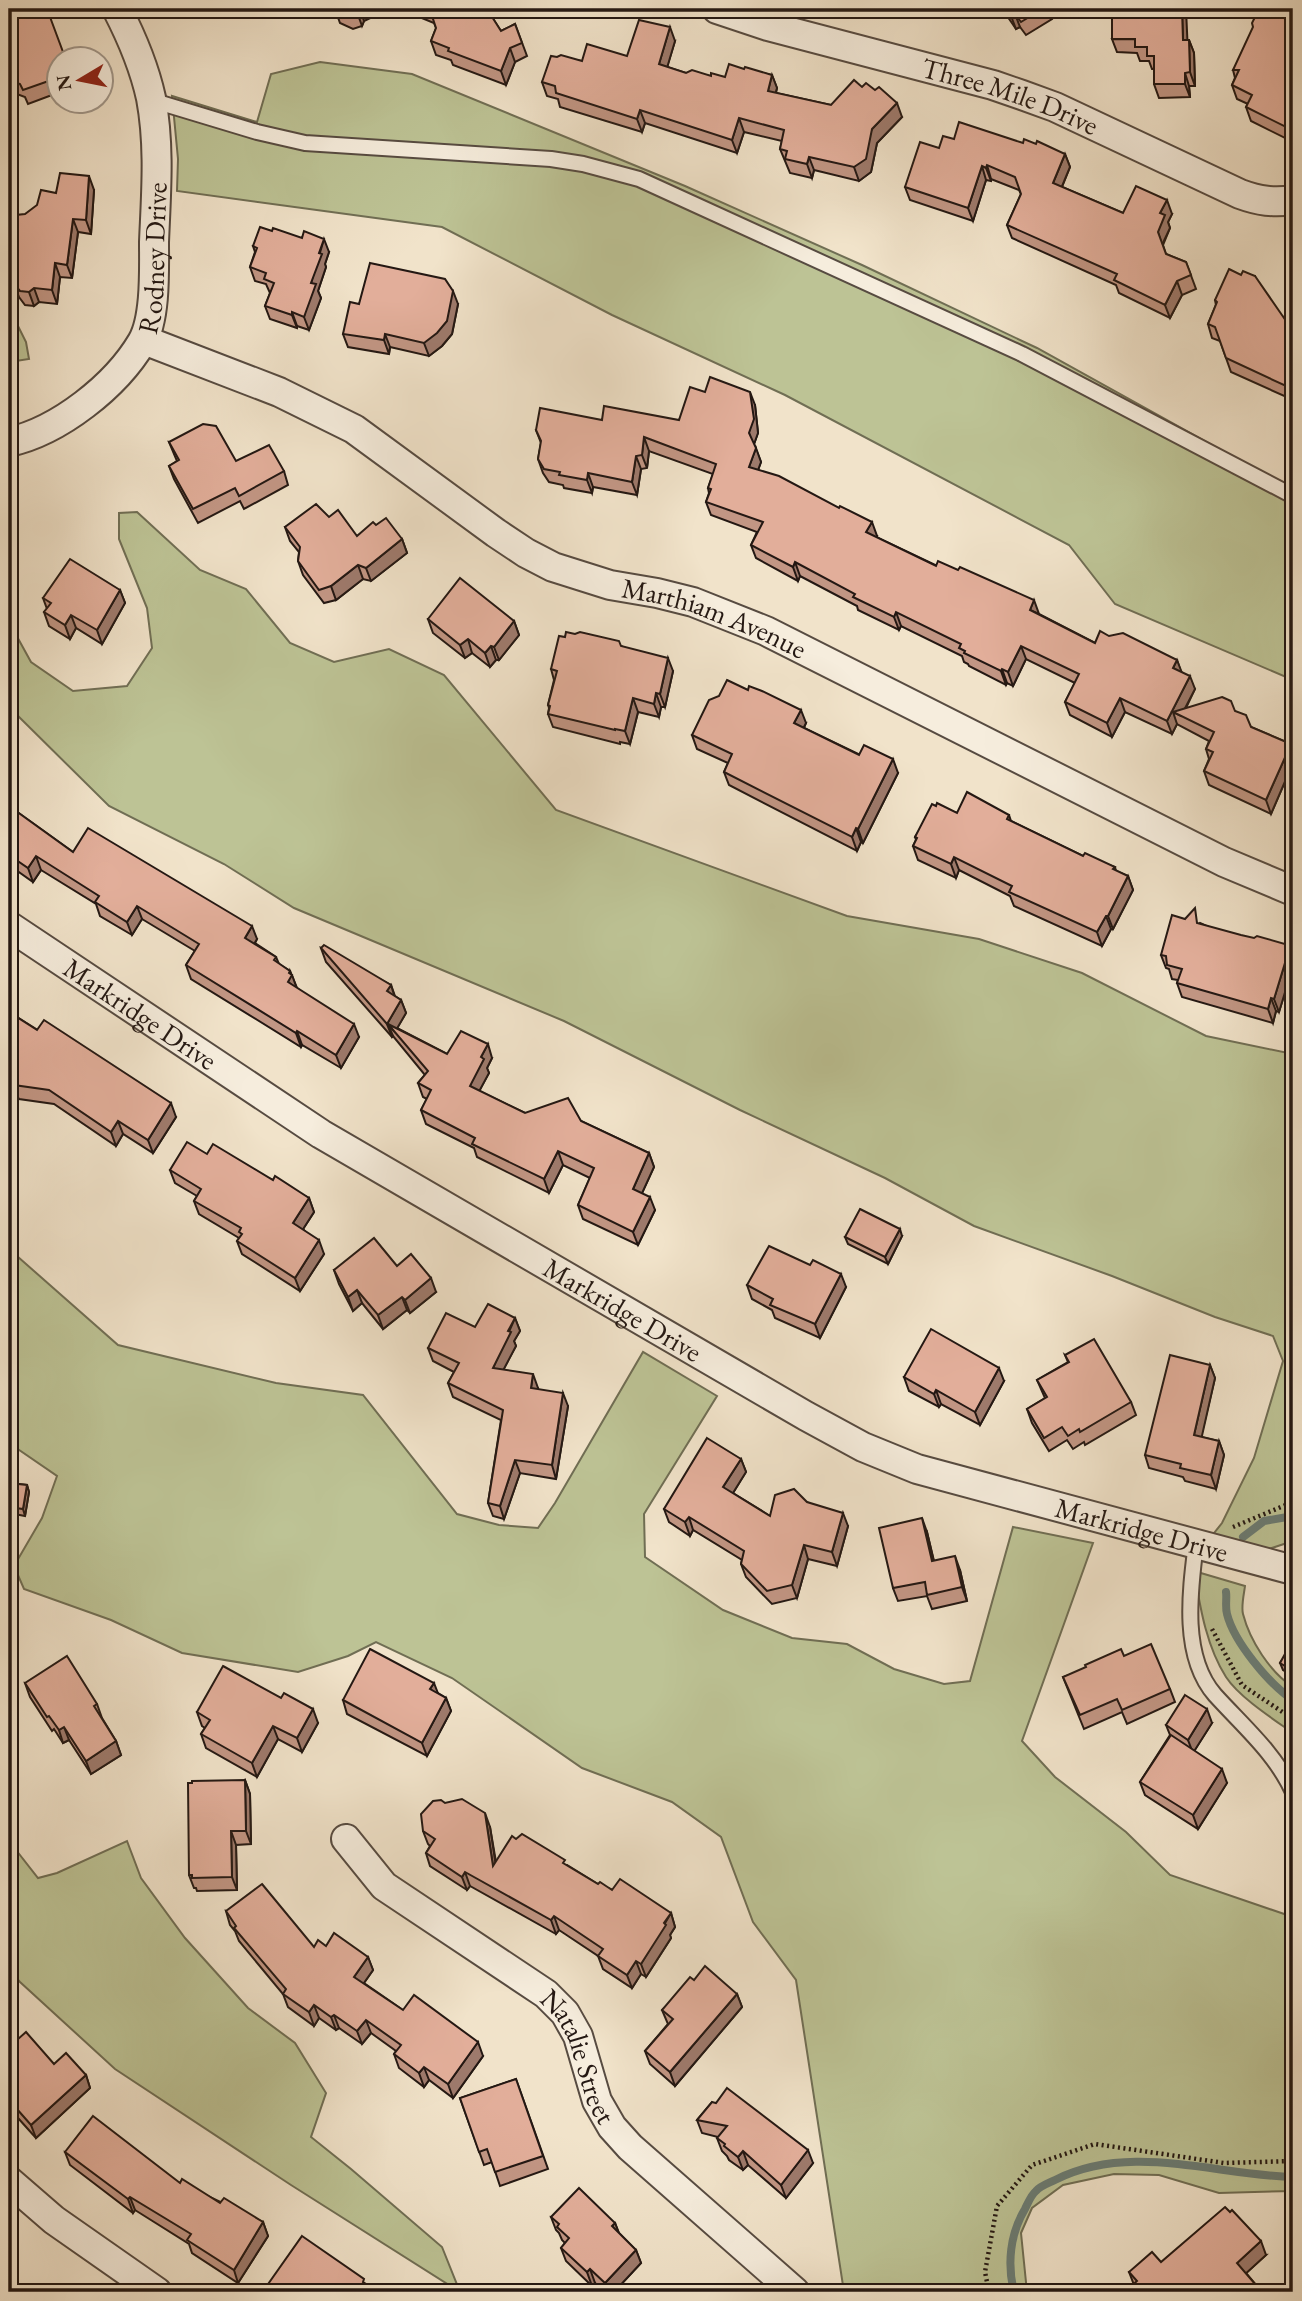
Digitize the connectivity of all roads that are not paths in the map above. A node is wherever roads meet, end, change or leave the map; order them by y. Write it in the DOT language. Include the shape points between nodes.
graph roads {
  1 [pos="117,9"];
  2 [pos="717,9"];
  3 [pos="151,100"];
  4 [pos="1293,200"];
  5 [pos="144,340"];
  6 [pos="9,442"];
  7 [pos="1293,496"];
  8 [pos="1293,891"];
  9 [pos="9,926"];
  10 [pos="1201,1545"];
  11 [pos="1293,1570"];
  12 [pos="1293,1792"];
  13 [pos="345,1839"];
  14 [pos="9,2181"];
  15 [pos="145,2289"];
  16 [pos="795,2292"];
  1 -- 3 [label="street, Rodney Drive" via="144,69"];
  2 -- 4 [label="street, Three Mile Drive" via="993,85 1055,107 1240,194 1259,201"];
  3 -- 5 [label="street, Rodney Drive" via="157,170 153,280"];
  3 -- 7 [label="lane" via="305,143 551,159 639,179 1022,354"];
  5 -- 6 [label="street, Rodney Drive" via="102,390 68,417"];
  5 -- 8 [label="street, Marthiam Avenue" via="279,392 342,423 496,533 553,566 737,618 1224,862"];
  9 -- 10 [label="street, Markridge Drive" via="321,1134 863,1447 917,1469"];
  10 -- 11 [label="street, Markridge Drive"];
  10 -- 12 [label="lane" via="1191,1581 1198,1668 1213,1693 1283,1771"];
  13 -- 16 [label="street, Natalie Street" via="384,1886 546,1994 565,2013 578,2036 597,2101 612,2127"];
  14 -- 15 [label="street"];
}
